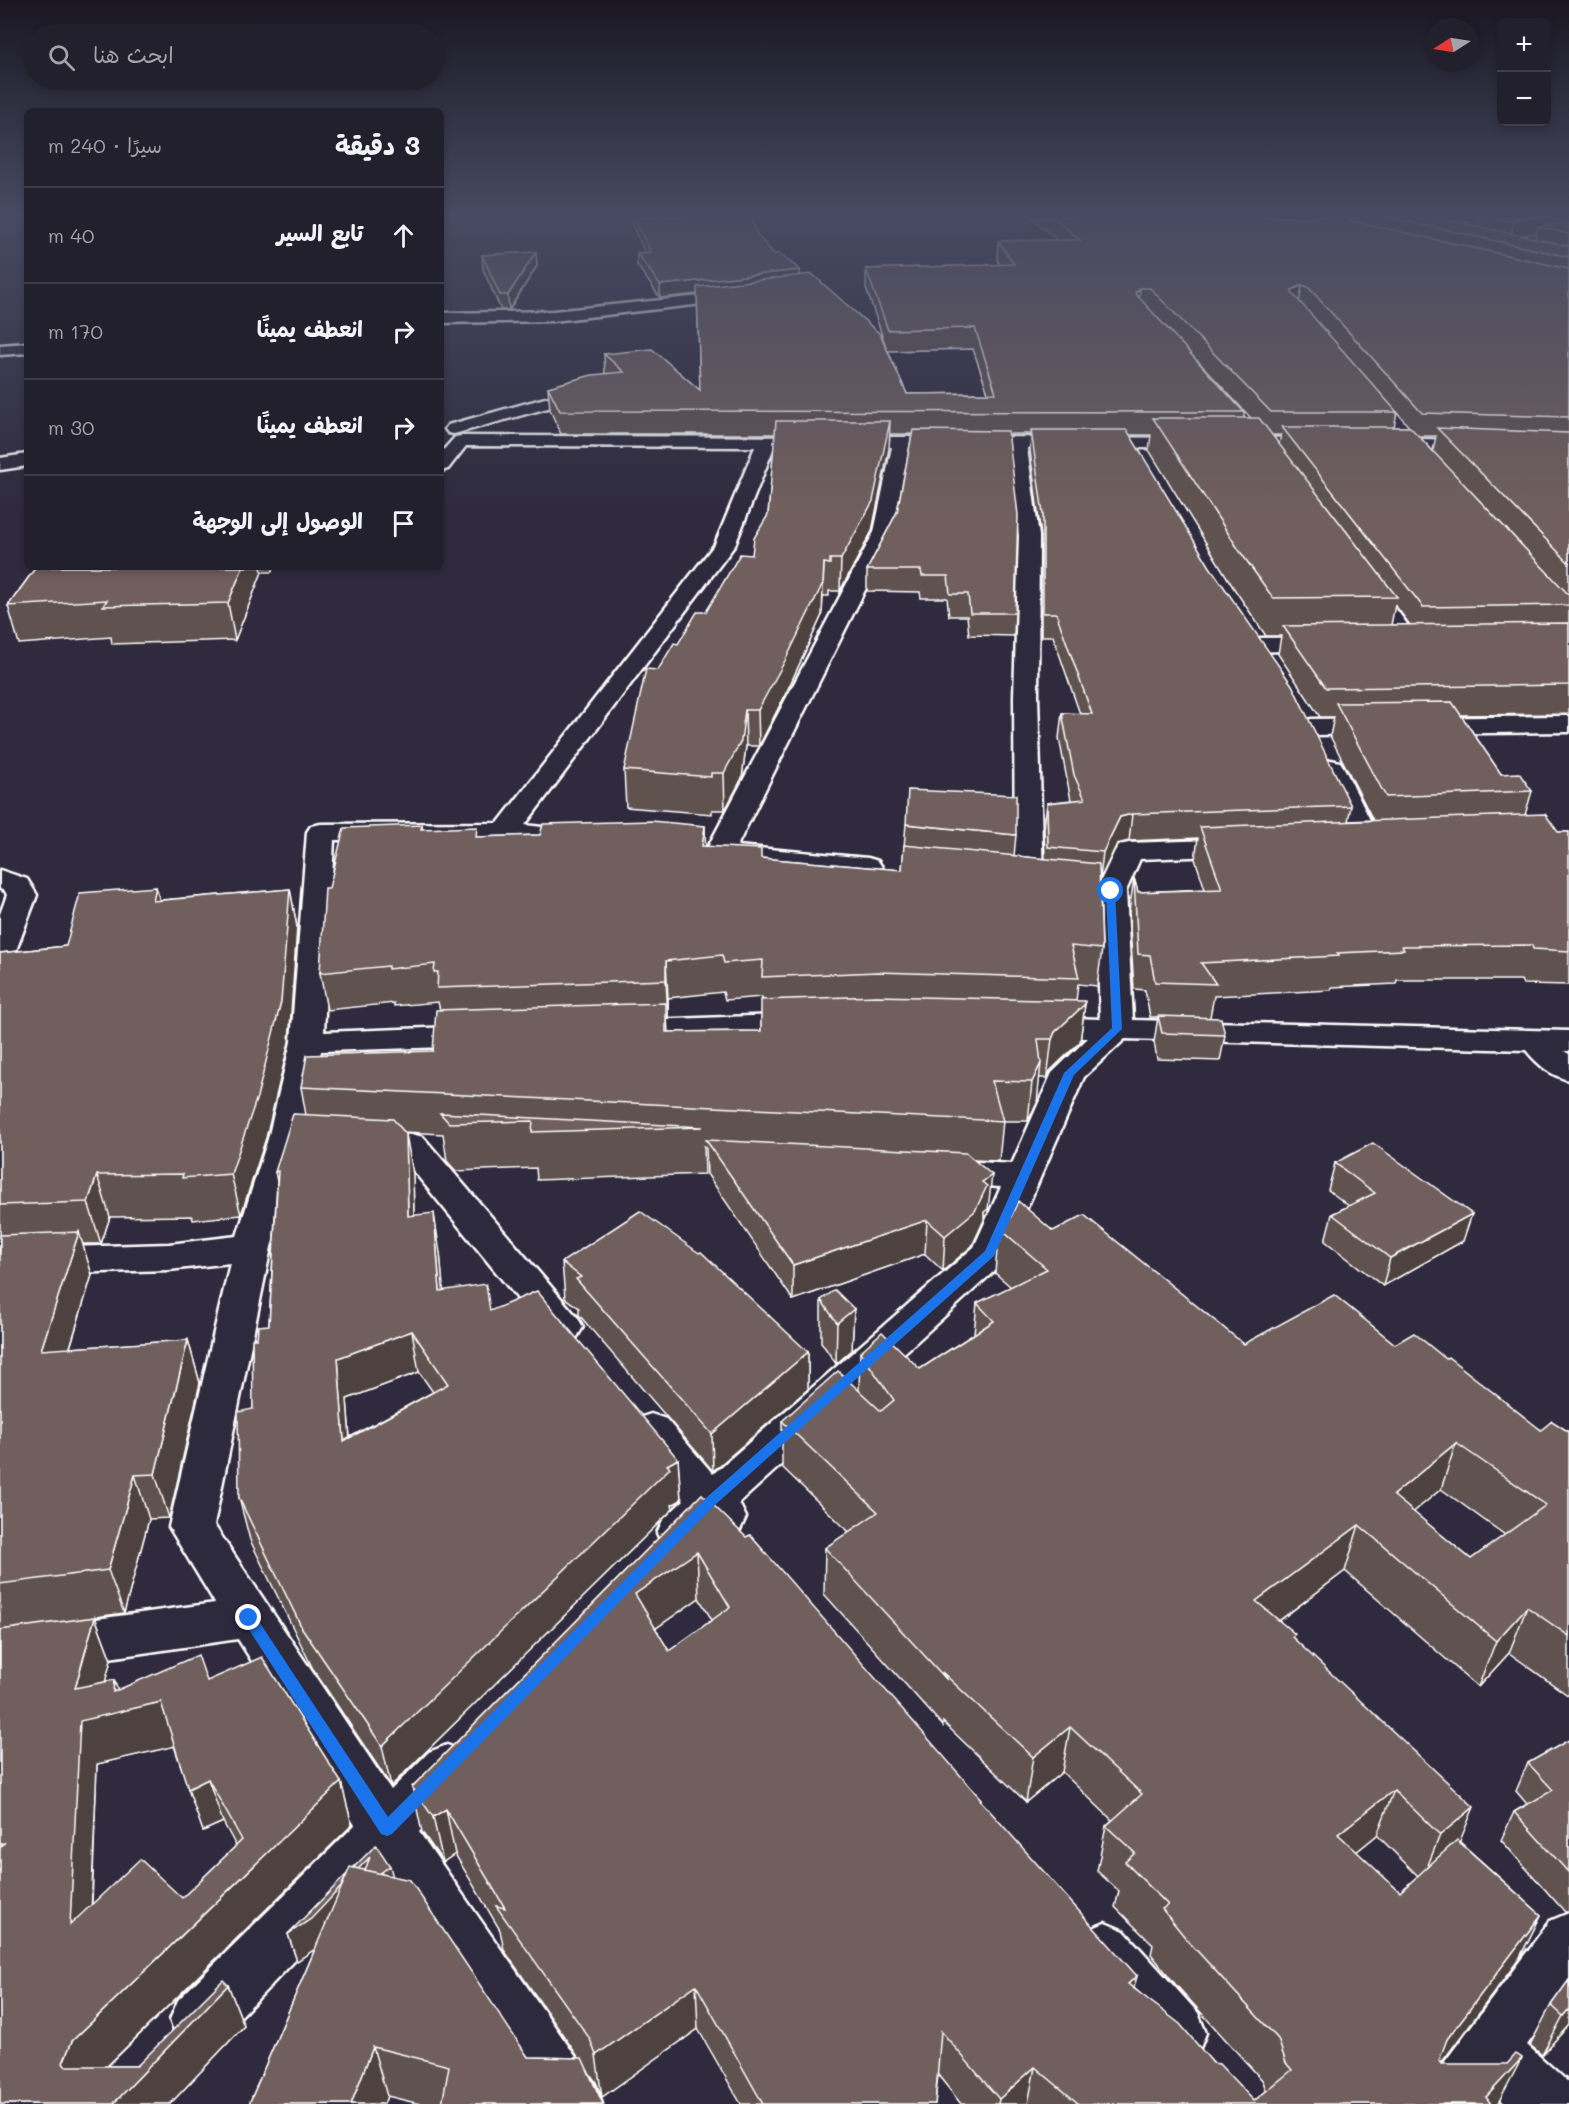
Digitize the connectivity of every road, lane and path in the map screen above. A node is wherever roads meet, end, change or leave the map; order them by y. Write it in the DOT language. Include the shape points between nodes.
graph roads {
  1 [pos="559,315"];
  2 [pos="444,318"];
  3 [pos="24,348"];
  4 [pos="0,350"];
  5 [pos="585,392"];
  6 [pos="1245,425"];
  7 [pos="1396,425"];
  8 [pos="444,432"];
  9 [pos="767,441"];
  10 [pos="902,442"];
  11 [pos="1017,442"];
  12 [pos="1261,443"];
  13 [pos="1342,443"];
  14 [pos="1365,443"];
  15 [pos="1411,443"];
  16 [pos="1569,448"];
  17 [pos="24,460"];
  18 [pos="1427,460"];
  19 [pos="444,461"];
  20 [pos="1275,462"];
  21 [pos="0,464"];
  22 [pos="1353,567"];
  23 [pos="1340,644"];
  24 [pos="1387,644"];
  25 [pos="1258,645"];
  26 [pos="1569,724"];
  27 [pos="506,831"];
  28 [pos="613,842"];
  29 [pos="1367,842"];
  30 [pos="1260,846"];
  31 [pos="898,870"];
  32 [pos="0,879"];
  33 [pos="1029,883"];
  34 [pos="0,953"];
  35 [pos="841,1023"];
  36 [pos="1003,1026"];
  37 [pos="1117,1029"];
  38 [pos="592,1032"];
  39 [pos="508,1035"];
  40 [pos="1536,1041"];
  41 [pos="1569,1041"];
  42 [pos="307,1042"];
  43 [pos="1569,1070"];
  44 [pos="458,1148"];
  45 [pos="918,1171"];
  46 [pos="1024,1176"];
  47 [pos="252,1247"];
  48 [pos="0,1262"];
  49 [pos="588,1355"];
  50 [pos="626,1401"];
  51 [pos="711,1502"];
  52 [pos="750,1547"];
  53 [pos="652,1560"];
  54 [pos="249,1618"];
  55 [pos="0,1653"];
  56 [pos="478,1737"];
  57 [pos="387,1829"];
  58 [pos="1074,1915"];
  59 [pos="1569,1940"];
  60 [pos="172,2046"];
  61 [pos="1489,2050"];
  62 [pos="1209,2068"];
  63 [pos="573,2104"];
  64 [pos="1450,2104"];
  65 [pos="1549,2104"];
  1 -- 2 [label="street"];
  3 -- 4 [label="street"];
  5 -- 8 [label="street"];
  6 -- 12 [label="street"];
  7 -- 15 [label="street"];
  9 -- 10 [label="street"];
  9 -- 19 [label="street" via="461,441"];
  9 -- 27 [label="street" via="725,545"];
  10 -- 11 [label="street"];
  10 -- 31 [label="street" via="884,532 707,851"];
  11 -- 12 [label="street" via="1138,452"];
  11 -- 33 [label="street" via="1029,536 1026,696"];
  12 -- 13 [label="street"];
  12 -- 20 [label="street"];
  14 -- 15 [label="street"];
  15 -- 16 [label="street"];
  15 -- 18 [label="street"];
  17 -- 21 [label="street"];
  22 -- 24 [label="street" via="1421,644"];
  23 -- 25 [label="street"];
  26 -- 29 [label="street" via="1306,718"];
  27 -- 28 [label="street"];
  27 -- 42 [label="street" via="321,832"];
  30 -- 37 [label="street" via="1129,851 1099,890"];
  32 -- 34 [label="street" via="17,885 22,895"];
  35 -- 38 [label="street"];
  36 -- 37 [label="street"];
  37 -- 40 [label="street"];
  37 -- 46 [label="street" via="1069,1073"];
  39 -- 42 [label="street"];
  40 -- 41 [label="street"];
  40 -- 43 [label="street"];
  42 -- 47 [label="street" via="303,1140"];
  44 -- 49 [label="street" via="394,1144"];
  45 -- 46 [label="street"];
  46 -- 51 [label="street" via="990,1254"];
  47 -- 48 [label="street" via="169,1257"];
  47 -- 54 [label="street" via="190,1527"];
  50 -- 51 [label="street"];
  51 -- 52 [label="street"];
  51 -- 53 [label="street"];
  54 -- 55 [label="street"];
  54 -- 57 [label="street"];
  56 -- 57 [label="street"];
  57 -- 60 [label="street"];
  57 -- 63 [label="street"];
  58 -- 62 [label="street"];
  59 -- 61 [label="street"];
  61 -- 64 [label="street"];
  61 -- 65 [label="street"];
}
